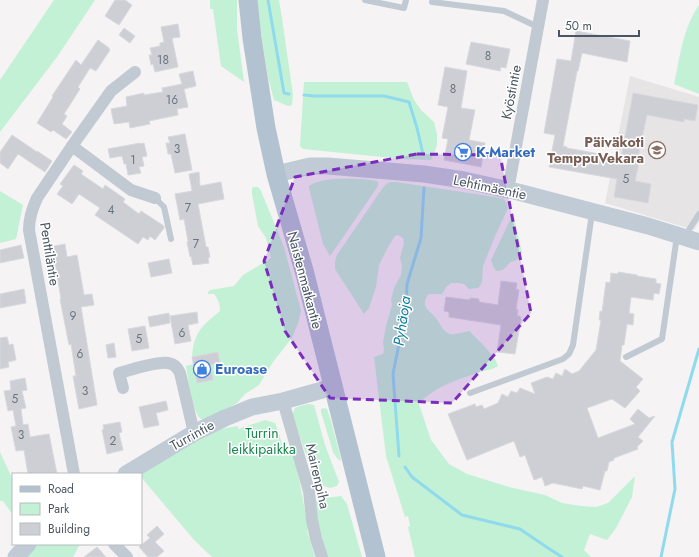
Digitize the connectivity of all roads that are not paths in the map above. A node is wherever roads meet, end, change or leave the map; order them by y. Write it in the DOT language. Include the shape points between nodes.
graph roads {
  1 [pos="248,0"];
  2 [pos="365,0"];
  3 [pos="406,0"];
  4 [pos="543,0"];
  5 [pos="432,2"];
  6 [pos="538,27"];
  7 [pos="135,72"];
  8 [pos="72,146"];
  9 [pos="276,174"];
  10 [pos="508,190"];
  11 [pos="155,198"];
  12 [pos="593,212"];
  13 [pos="699,214"];
  14 [pos="687,238"];
  15 [pos="171,239"];
  16 [pos="626,357"];
  17 [pos="333,387"];
  18 [pos="123,388"];
  19 [pos="470,393"];
  20 [pos="283,402"];
  21 [pos="194,433"];
  22 [pos="74,473"];
  23 [pos="128,473"];
  24 [pos="27,545"];
  25 [pos="115,545"];
  26 [pos="16,557"];
  27 [pos="127,557"];
  28 [pos="322,557"];
  29 [pos="376,557"];
  1 -- 9 [label="main road, Naistenmatkantie" via="266,128"];
  2 -- 3 [label="lane" via="404,8"];
  4 -- 6 [label="street, Kyöstintie"];
  5 -- 6 [label="lane" via="504,11"];
  6 -- 10 [label="street, Kyöstintie"];
  7 -- 8 [label="street, Penttiläntie" via="111,91"];
  8 -- 11 [label="street" via="131,190"];
  8 -- 22 [label="street, Penttiläntie" via="37,198 29,222"];
  9 -- 10 [label="street, Lehtimäentie" via="310,166 344,167 424,174"];
  9 -- 17 [label="main road, Naistenmatkantie" via="305,274"];
  10 -- 12 [label="street, Lehtimäentie"];
  11 -- 15 [label="lane" via="164,207"];
  12 -- 14 [label="street, Lehtimäentie"];
  12 -- 19 [label="lane" via="573,345 569,354 563,359"];
  13 -- 14 [label="lane"];
  14 -- 16 [label="lane" via="662,339"];
  17 -- 20 [label="street, Turrintie"];
  17 -- 29 [label="main road, Naistenmatkantie"];
  18 -- 21 [label="street" via="119,373 157,364 173,365 180,373"];
  20 -- 21 [label="street, Turrintie" via="247,409"];
  20 -- 28 [label="street, Mairenpiha" via="309,491 312,520"];
  21 -- 23 [label="street, Turrintie"];
  24 -- 26 [label="street"];
  25 -- 27 [label="street"];
}
